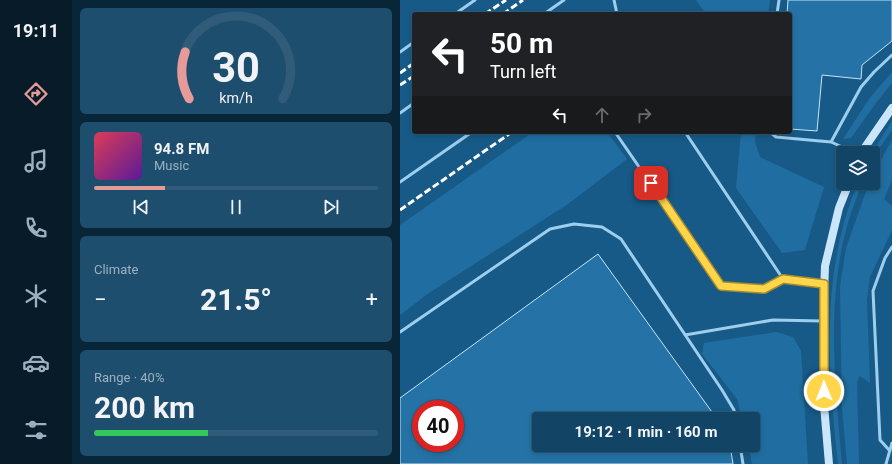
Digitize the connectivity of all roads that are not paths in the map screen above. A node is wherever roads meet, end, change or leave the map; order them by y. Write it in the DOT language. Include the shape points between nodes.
graph roads {
  1 [pos="476,0"];
  2 [pos="564,0"];
  3 [pos="614,0"];
  4 [pos="779,0"];
  5 [pos="458,12"];
  6 [pos="547,12"];
  7 [pos="617,12"];
  8 [pos="777,12"];
  9 [pos="412,43"];
  10 [pos="400,52"];
  11 [pos="892,55"];
  12 [pos="412,104"];
  13 [pos="892,108"];
  14 [pos="400,113"];
  15 [pos="469,134"];
  16 [pos="616,134"];
  17 [pos="686,134"];
  18 [pos="772,134"];
  19 [pos="831,142"];
  20 [pos="840,146"];
  21 [pos="866,146"];
  22 [pos="400,182"];
  23 [pos="846,190"];
  24 [pos="892,247"];
  25 [pos="783,279"];
  26 [pos="824,284"];
  27 [pos="823,321"];
  28 [pos="400,332"];
  29 [pos="685,335"];
  30 [pos="734,412"];
  31 [pos="892,443"];
  32 [pos="890,451"];
  33 [pos="741,452"];
  34 [pos="743,464"];
  35 [pos="829,464"];
  36 [pos="886,464"];
  1 -- 5 [label="lane"];
  2 -- 6 [label="lane"];
  3 -- 7 [label="lane"];
  4 -- 8 [label="lane"];
  9 -- 10 [label="lane"];
  11 -- 19 [label="lane" via="861,87"];
  12 -- 14 [label="lane"];
  13 -- 21 [label="street"];
  15 -- 22 [label="lane"];
  16 -- 25 [label="lane" via="721,286 764,289"];
  17 -- 25 [label="lane"];
  18 -- 19 [label="lane" via="776,137"];
  19 -- 20 [label="lane"];
  23 -- 26 [label="street" via="839,208 825,266"];
  24 -- 32 [label="lane" via="885,258 873,291 880,440"];
  25 -- 26 [label="lane"];
  26 -- 27 [label="street"];
  27 -- 29 [label="lane" via="773,320"];
  27 -- 35 [label="street" via="824,405"];
  28 -- 29 [label="lane" via="550,229 574,224 602,227 621,239"];
  29 -- 30 [label="lane"];
  31 -- 32 [label="lane"];
  32 -- 36 [label="lane"];
  33 -- 34 [label="lane"];
}
